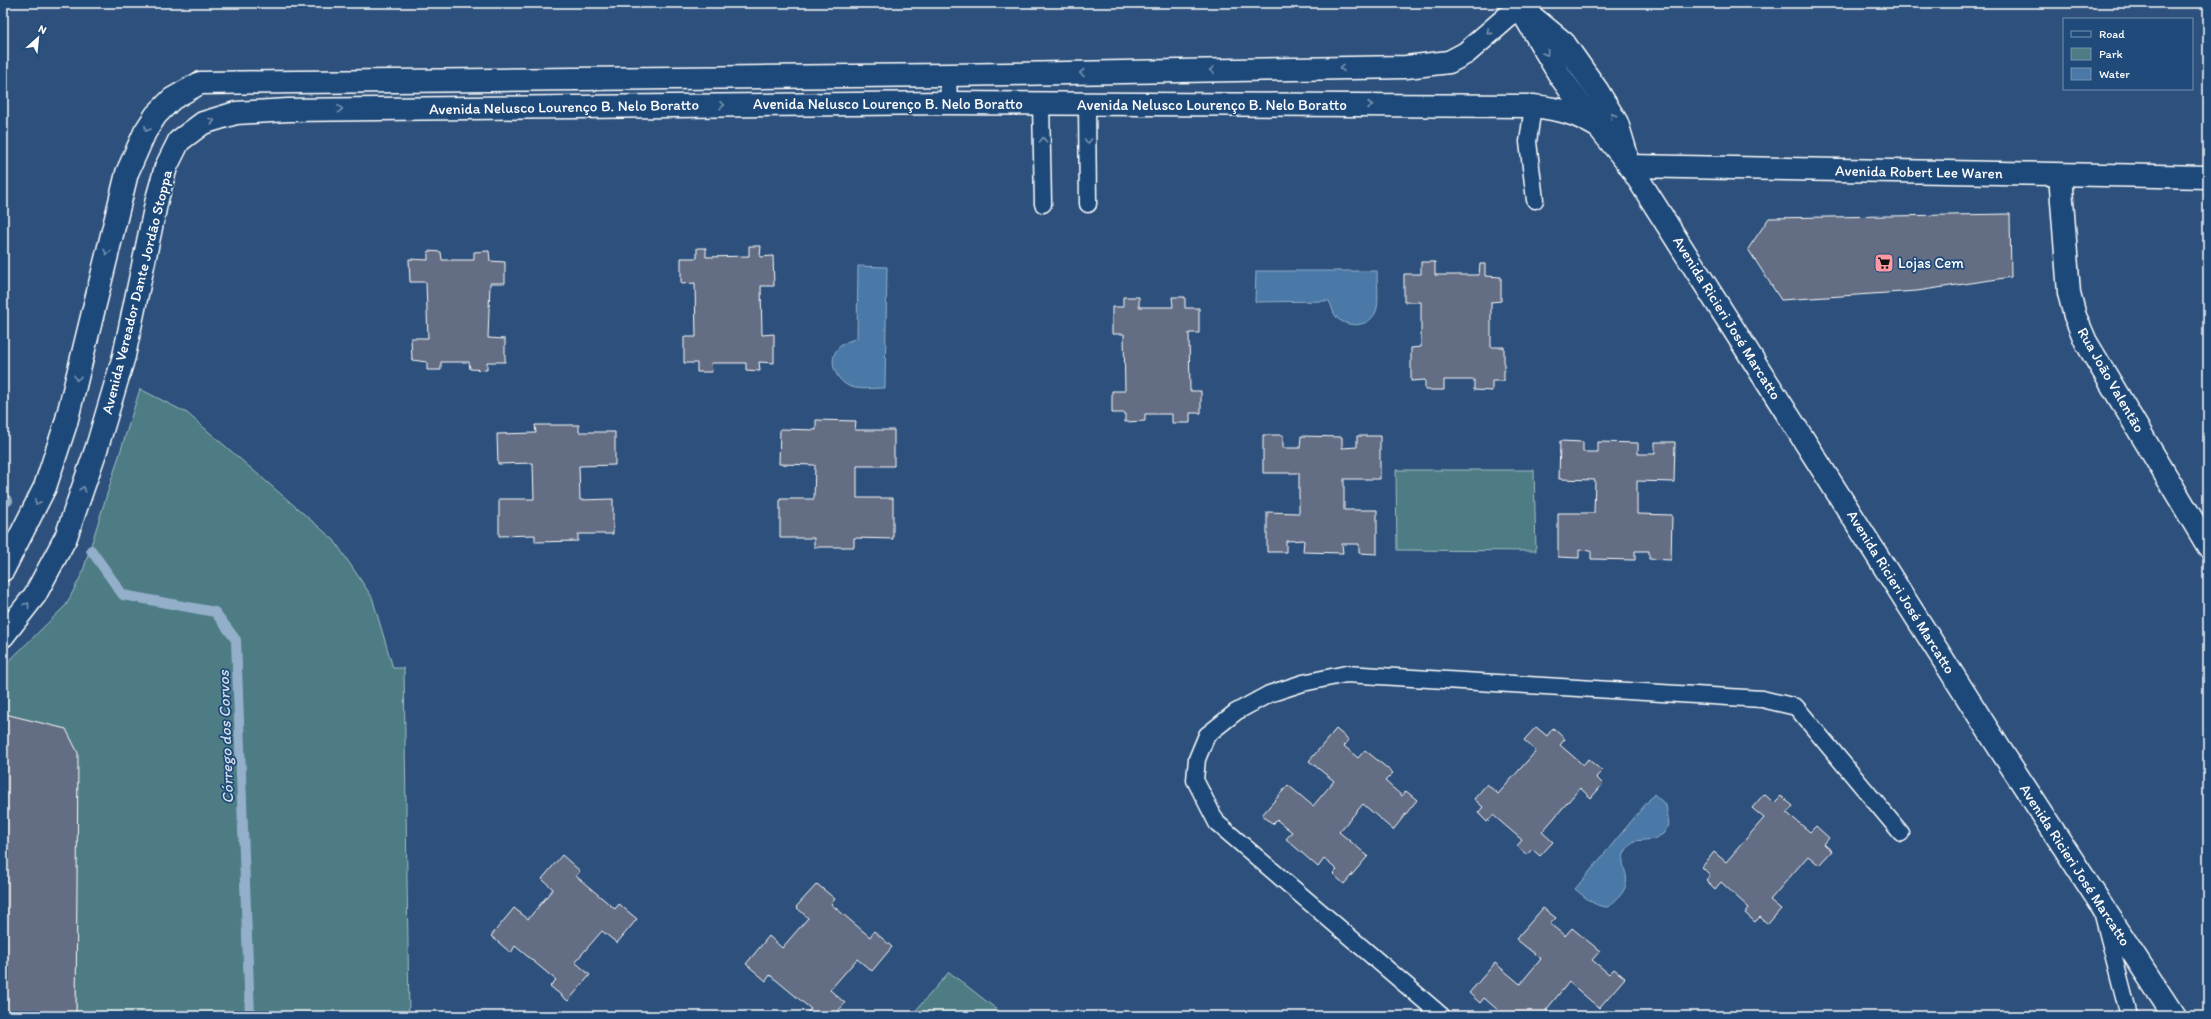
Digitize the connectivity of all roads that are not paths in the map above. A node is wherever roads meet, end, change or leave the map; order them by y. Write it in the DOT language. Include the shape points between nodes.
graph roads {
  1 [pos="1518,5"];
  2 [pos="948,75"];
  3 [pos="949,103"];
  4 [pos="1041,103"];
  5 [pos="1087,105"];
  6 [pos="1533,106"];
  7 [pos="1601,129"];
  8 [pos="179,141"];
  9 [pos="1630,166"];
  10 [pos="2060,175"];
  11 [pos="2208,177"];
  12 [pos="1535,200"];
  13 [pos="1043,204"];
  14 [pos="1088,204"];
  15 [pos="2208,546"];
  16 [pos="3,570"];
  17 [pos="3,636"];
  18 [pos="1901,833"];
  19 [pos="2099,902"];
  20 [pos="1442,1016"];
  21 [pos="2129,1016"];
  22 [pos="2174,1016"];
  1 -- 2 [label="street, Avenida Nelusco Lourenço B. Nelo Boratto, one-way" via="1466,53 1449,62 1406,67"];
  1 -- 7 [label="street, Avenida Ricieri José Marcatto, one-way" via="1560,76"];
  9 -- 1 [label="street, Avenida Ricieri José Marcatto, one-way" via="1617,123 1598,90 1564,42"];
  2 -- 3 [label="lane"];
  2 -- 16 [label="street, Avenida Nelusco Lourenço B. Nelo Boratto, one-way" via="200,84 172,99 152,120 126,173 66,424 45,487"];
  3 -- 4 [label="street, Avenida Nelusco Lourenço B. Nelo Boratto"];
  8 -- 3 [label="street, Avenida Nelusco Lourenço B. Nelo Boratto, one-way" via="203,123 236,113 288,110"];
  4 -- 5 [label="street, Avenida Nelusco Lourenço B. Nelo Boratto"];
  13 -- 4 [label="lane, one-way"];
  5 -- 6 [label="street, Avenida Nelusco Lourenço B. Nelo Boratto, one-way"];
  5 -- 14 [label="lane, one-way"];
  6 -- 7 [label="street, Avenida Nelusco Lourenço B. Nelo Boratto" via="1566,111"];
  6 -- 12 [label="lane" via="1528,142"];
  7 -- 9 [label="street, Avenida Ricieri José Marcatto"];
  17 -- 8 [label="street, Avenida Vereador Dante Jordão Stoppa, one-way" via="35,595 66,537 97,447 124,356 157,199 166,167"];
  9 -- 10 [label="street, Avenida Robert Lee Waren"];
  9 -- 19 [label="street, Avenida Ricieri José Marcatto"];
  10 -- 11 [label="street, Avenida Robert Lee Waren"];
  10 -- 15 [label="street, Rua João Valentão" via="2069,293 2075,316 2086,342"];
  18 -- 20 [label="lane" via="1796,707 1762,699 1346,674 1276,692 1236,712 1207,735 1197,759 1196,780 1217,824"];
  19 -- 21 [label="lane"];
  19 -- 22 [label="street, Avenida Ricieri José Marcatto"];
}
